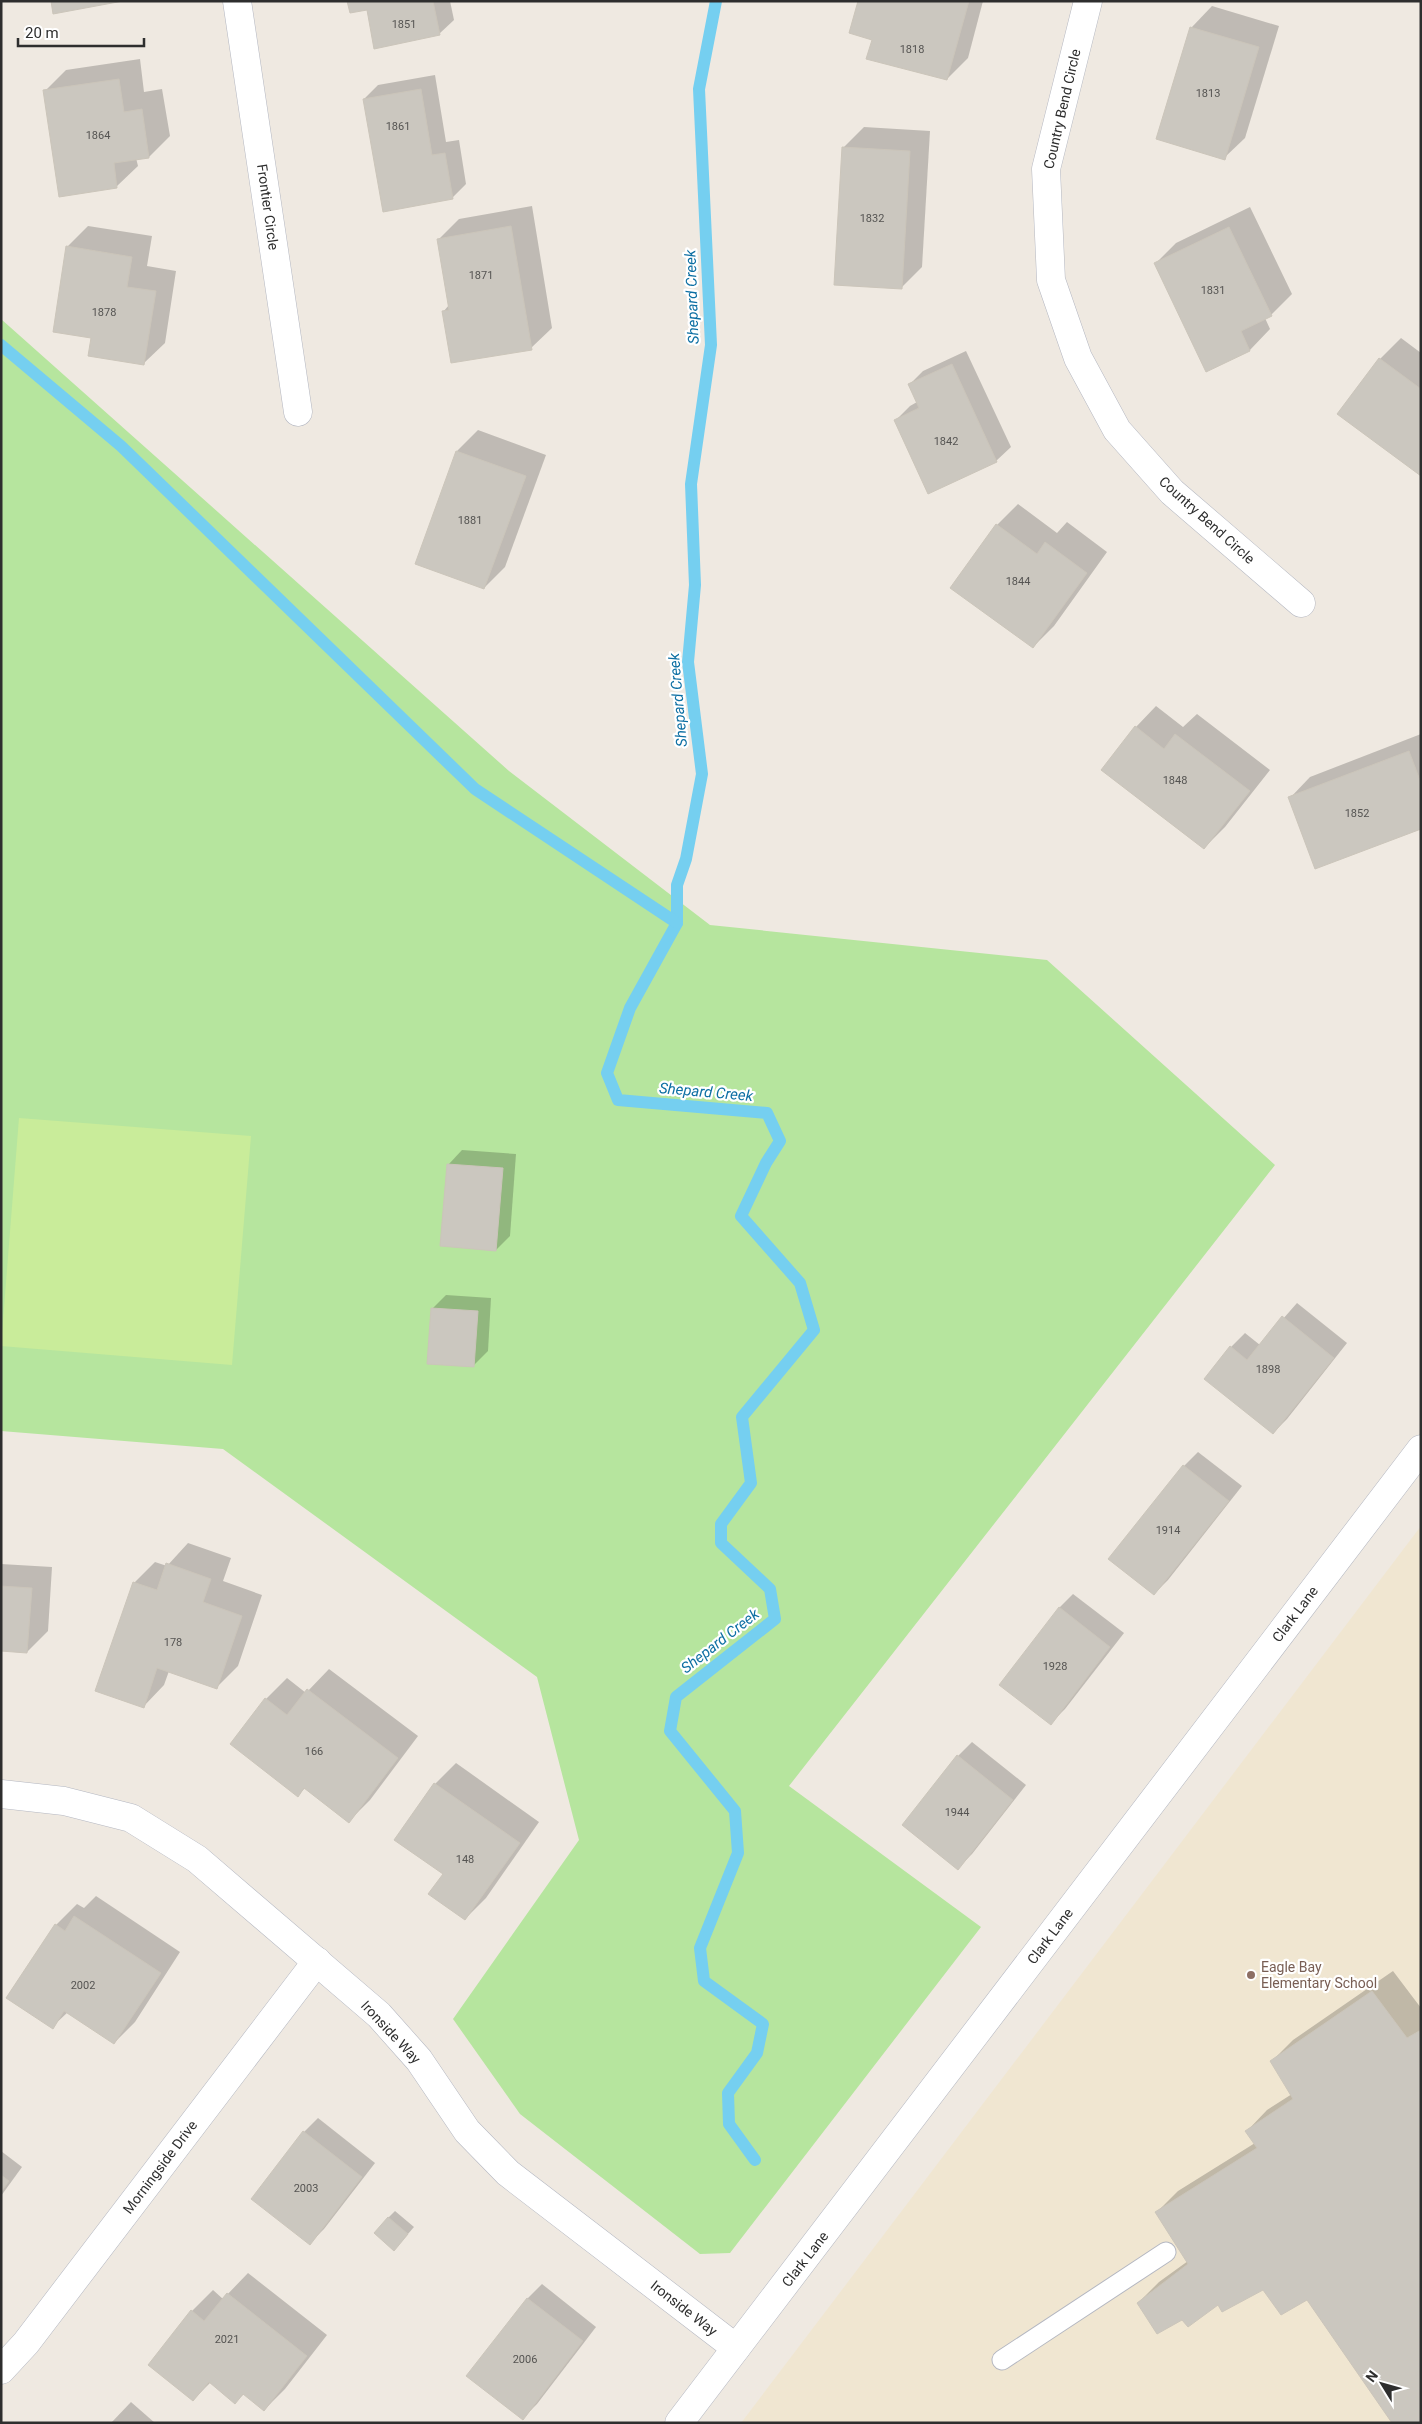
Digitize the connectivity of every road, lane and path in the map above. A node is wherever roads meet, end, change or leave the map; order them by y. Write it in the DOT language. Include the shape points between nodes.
graph roads {
  1 [pos="237,1"];
  2 [pos="1088,1"];
  3 [pos="298,412"];
  4 [pos="1301,603"];
  5 [pos="1421,1449"];
  6 [pos="1,1794"];
  7 [pos="317,1961"];
  8 [pos="1166,2252"];
  9 [pos="736,2348"];
  10 [pos="1002,2360"];
  11 [pos="1,2370"];
  12 [pos="679,2423"];
  1 -- 3 [label="street, Frontier Circle"];
  2 -- 4 [label="street, Country Bend Circle" via="1046,169 1051,280 1078,358 1117,430 1172,492"];
  5 -- 9 [label="street, Clark Lane"];
  6 -- 7 [label="street, Ironside Way" via="64,1801 132,1818 197,1859"];
  7 -- 9 [label="street, Ironside Way" via="379,2015 419,2060 467,2131 508,2173"];
  7 -- 11 [label="street, Morningside Drive" via="26,2343"];
  8 -- 10 [label="lane"];
  9 -- 12 [label="street, Clark Lane"];
}
